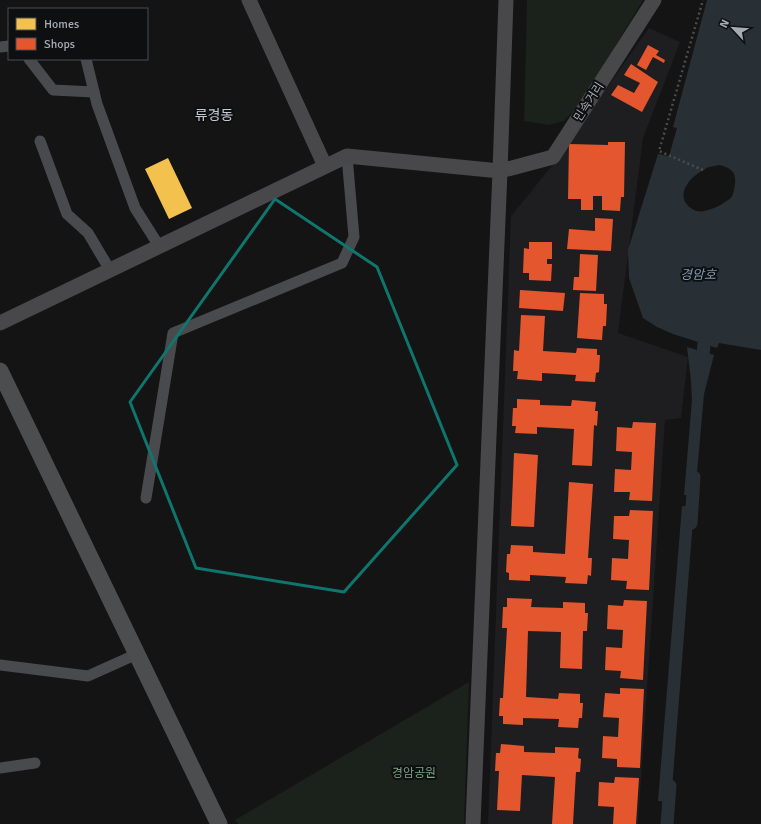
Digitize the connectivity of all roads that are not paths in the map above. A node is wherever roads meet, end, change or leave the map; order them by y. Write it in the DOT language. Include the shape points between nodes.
graph roads {
  1 [pos="249,0"];
  2 [pos="506,0"];
  3 [pos="654,0"];
  4 [pos="30,60"];
  5 [pos="86,60"];
  6 [pos="94,92"];
  7 [pos="40,141"];
  8 [pos="347,156"];
  9 [pos="325,166"];
  10 [pos="500,171"];
  11 [pos="159,246"];
  12 [pos="110,270"];
  13 [pos="0,323"];
  14 [pos="0,371"];
  15 [pos="146,498"];
  16 [pos="137,654"];
  17 [pos="0,665"];
  18 [pos="35,762"];
  19 [pos="0,768"];
  20 [pos="220,824"];
  21 [pos="473,824"];
  1 -- 9 [label="street"];
  2 -- 10 [label="street"];
  3 -- 10 [label="street, 민속거리" via="553,157"];
  4 -- 6 [label="street" via="53,90"];
  5 -- 6 [label="street"];
  6 -- 11 [label="street" via="135,208"];
  7 -- 12 [label="street" via="67,214 88,233"];
  8 -- 9 [label="street"];
  8 -- 10 [label="street"];
  8 -- 15 [label="street" via="354,237 342,263 173,333"];
  9 -- 11 [label="street"];
  10 -- 21 [label="street"];
  11 -- 12 [label="street"];
  12 -- 13 [label="street"];
  14 -- 16 [label="main road"];
  16 -- 17 [label="street" via="88,676"];
  16 -- 20 [label="main road"];
  18 -- 19 [label="street"];
}
